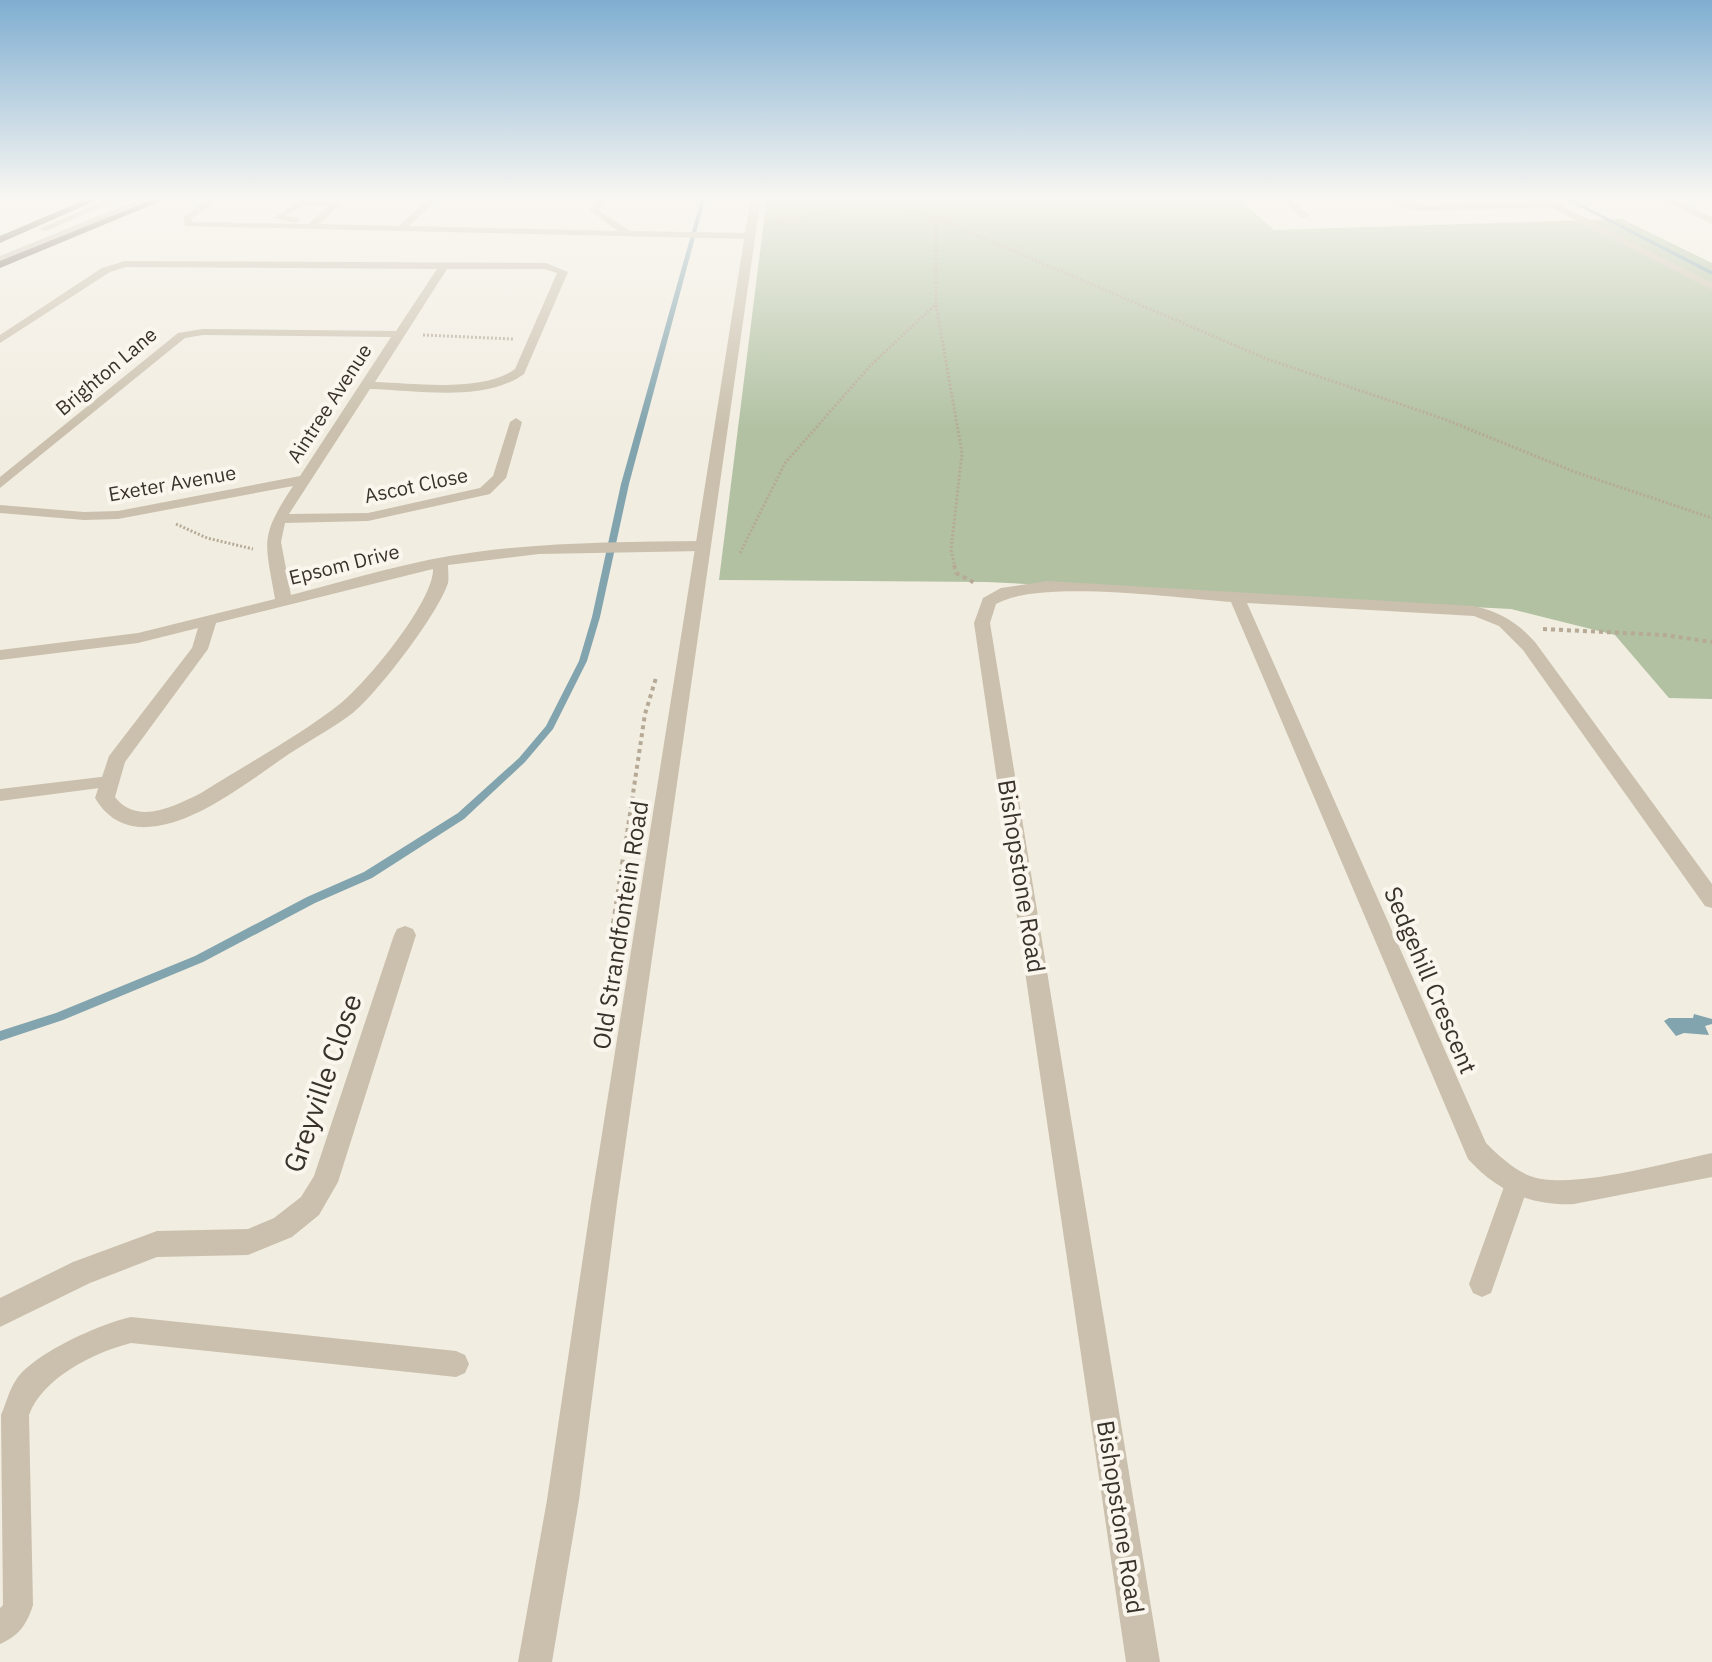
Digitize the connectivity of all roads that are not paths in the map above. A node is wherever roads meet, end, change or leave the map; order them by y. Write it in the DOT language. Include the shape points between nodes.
graph roads {
  1 [pos="101,274"];
  2 [pos="439,274"];
  3 [pos="562,274"];
  4 [pos="750,274"];
  5 [pos="1686,274"];
  6 [pos="1712,287"];
  7 [pos="398,334"];
  8 [pos="0,340"];
  9 [pos="366,385"];
  10 [pos="516,422"];
  11 [pos="303,480"];
  12 [pos="0,484"];
  13 [pos="0,509"];
  14 [pos="279,519"];
  15 [pos="703,546"];
  16 [pos="440,562"];
  17 [pos="1237,598"];
  18 [pos="284,602"];
  19 [pos="208,622"];
  20 [pos="0,655"];
  21 [pos="109,782"];
  22 [pos="0,795"];
  23 [pos="1712,900"];
  24 [pos="405,935"];
  25 [pos="1712,1165"];
  26 [pos="1517,1184"];
  27 [pos="1482,1284"];
  28 [pos="0,1313"];
  29 [pos="456,1364"];
  30 [pos="0,1629"];
  31 [pos="535,1662"];
  32 [pos="1143,1662"];
  1 -- 8 [label="street"];
  2 -- 7 [label="street, Aintree Avenue"];
  3 -- 9 [label="street" via="514,379 502,384"];
  4 -- 15 [label="street, Old Strandfontein Road"];
  5 -- 6 [label="street"];
  7 -- 9 [label="street, Aintree Avenue"];
  7 -- 12 [label="street, Brighton Lane" via="182,335"];
  9 -- 11 [label="street, Aintree Avenue"];
  10 -- 14 [label="street, Ascot Close" via="499,478 485,491 377,516"];
  11 -- 13 [label="street, Exeter Avenue" via="141,511 84,516"];
  11 -- 14 [label="street, Aintree Avenue"];
  14 -- 18 [label="street, Aintree Avenue" via="274,551"];
  15 -- 16 [label="street, Epsom Drive" via="516,549"];
  15 -- 31 [label="street, Old Strandfontein Road"];
  16 -- 18 [label="street, Epsom Drive"];
  16 -- 21 [label="street" via="441,581 428,609 370,684 322,726 208,798 161,818 141,819 111,809 105,798"];
  17 -- 23 [label="street" via="1474,611 1498,618 1518,633"];
  17 -- 26 [label="street, Sedgehill Crescent" via="1477,1151 1496,1172"];
  17 -- 32 [label="street, Bishopstone Road" via="1026,587 997,595 985,608 982,623"];
  18 -- 19 [label="street, Epsom Drive"];
  19 -- 20 [label="street, Epsom Drive" via="107,644"];
  19 -- 21 [label="street" via="200,649 135,732"];
  21 -- 22 [label="lane"];
  24 -- 28 [label="street, Greyville Close" via="325,1182 310,1206 283,1228 248,1242 157,1244 83,1272"];
  25 -- 26 [label="street, Sedgehill Crescent" via="1569,1192"];
  26 -- 27 [label="lane"];
  29 -- 30 [label="lane" via="131,1330 114,1333 37,1377 23,1393 15,1415 18,1605"];
}
